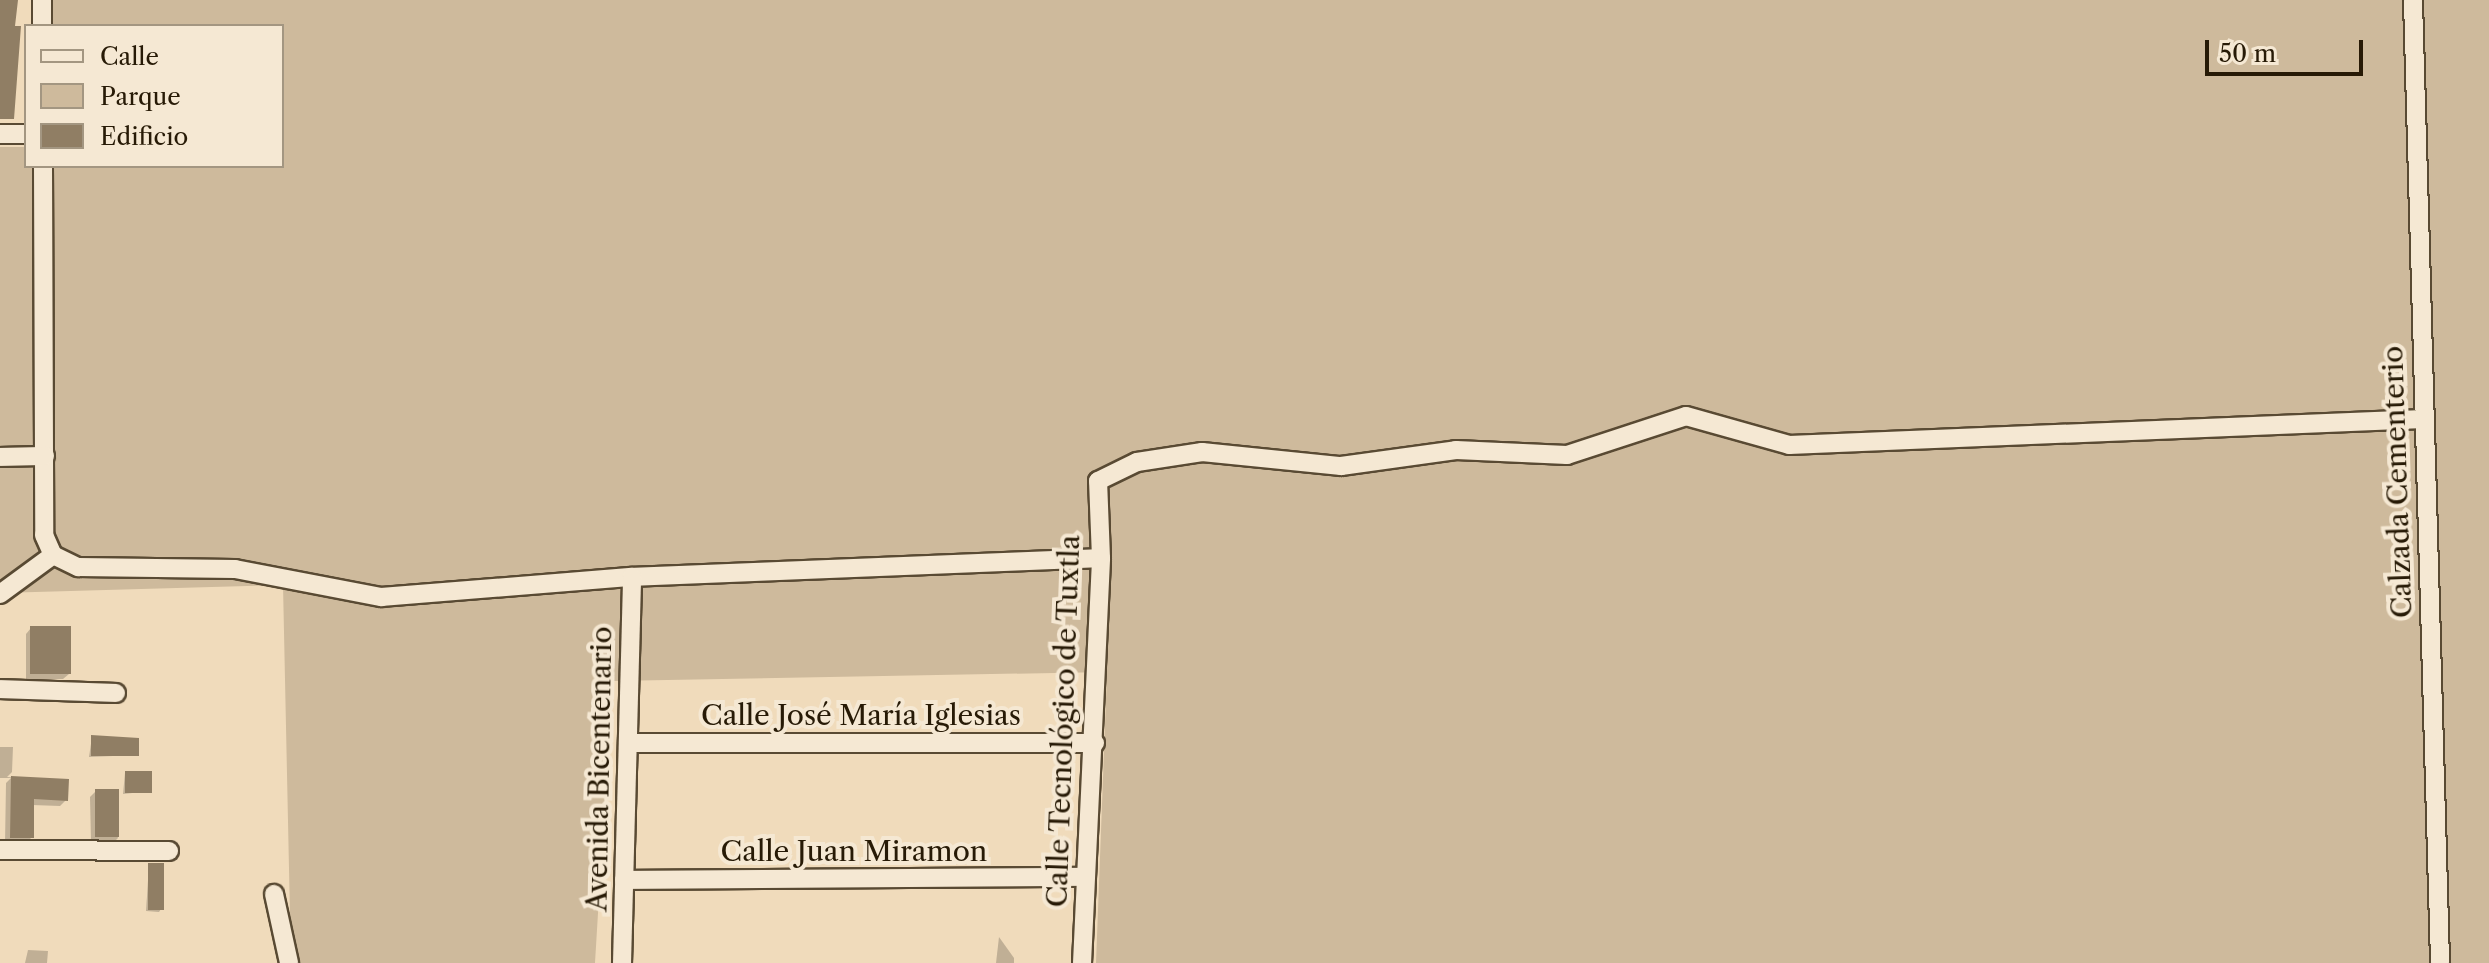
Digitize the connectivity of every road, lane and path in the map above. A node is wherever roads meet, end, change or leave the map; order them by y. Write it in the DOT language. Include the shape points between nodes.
graph roads {
  1 [pos="42,0"];
  2 [pos="2413,0"];
  3 [pos="42,24"];
  4 [pos="0,134"];
  5 [pos="24,134"];
  6 [pos="43,168"];
  7 [pos="2423,419"];
  8 [pos="45,456"];
  9 [pos="0,457"];
  10 [pos="53,555"];
  11 [pos="1101,558"];
  12 [pos="632,577"];
  13 [pos="0,594"];
  14 [pos="0,689"];
  15 [pos="116,693"];
  16 [pos="628,743"];
  17 [pos="1095,743"];
  18 [pos="0,850"];
  19 [pos="169,851"];
  20 [pos="1084,877"];
  21 [pos="624,880"];
  22 [pos="274,894"];
  23 [pos="289,963"];
  24 [pos="622,963"];
  25 [pos="1082,963"];
  26 [pos="2440,963"];
  1 -- 3 [label="street"];
  2 -- 7 [label="street, Calzada Cementerio"];
  4 -- 5 [label="street"];
  6 -- 8 [label="street"];
  7 -- 11 [label="street, Calle Tecnológico de Tuxtla" via="1789,445 1686,416 1567,455 1456,450 1341,466 1202,452 1137,462 1098,481"];
  7 -- 26 [label="street, Calzada Cementerio"];
  8 -- 9 [label="street"];
  8 -- 10 [label="street" via="44,535"];
  10 -- 12 [label="street" via="78,567 235,569 381,597"];
  10 -- 13 [label="street"];
  11 -- 12 [label="street"];
  11 -- 17 [label="street, Calle Tecnológico de Tuxtla"];
  12 -- 16 [label="street, Avenida Bicentenario"];
  14 -- 15 [label="street"];
  16 -- 17 [label="street, Calle José María Iglesias"];
  16 -- 21 [label="street, Avenida Bicentenario"];
  17 -- 20 [label="street, Calle Tecnológico de Tuxtla"];
  18 -- 19 [label="street"];
  20 -- 21 [label="street, Calle Juan Miramon"];
  20 -- 25 [label="street, Calle Tecnológico de Tuxtla"];
  21 -- 24 [label="street, Avenida Bicentenario"];
  22 -- 23 [label="street"];
}
